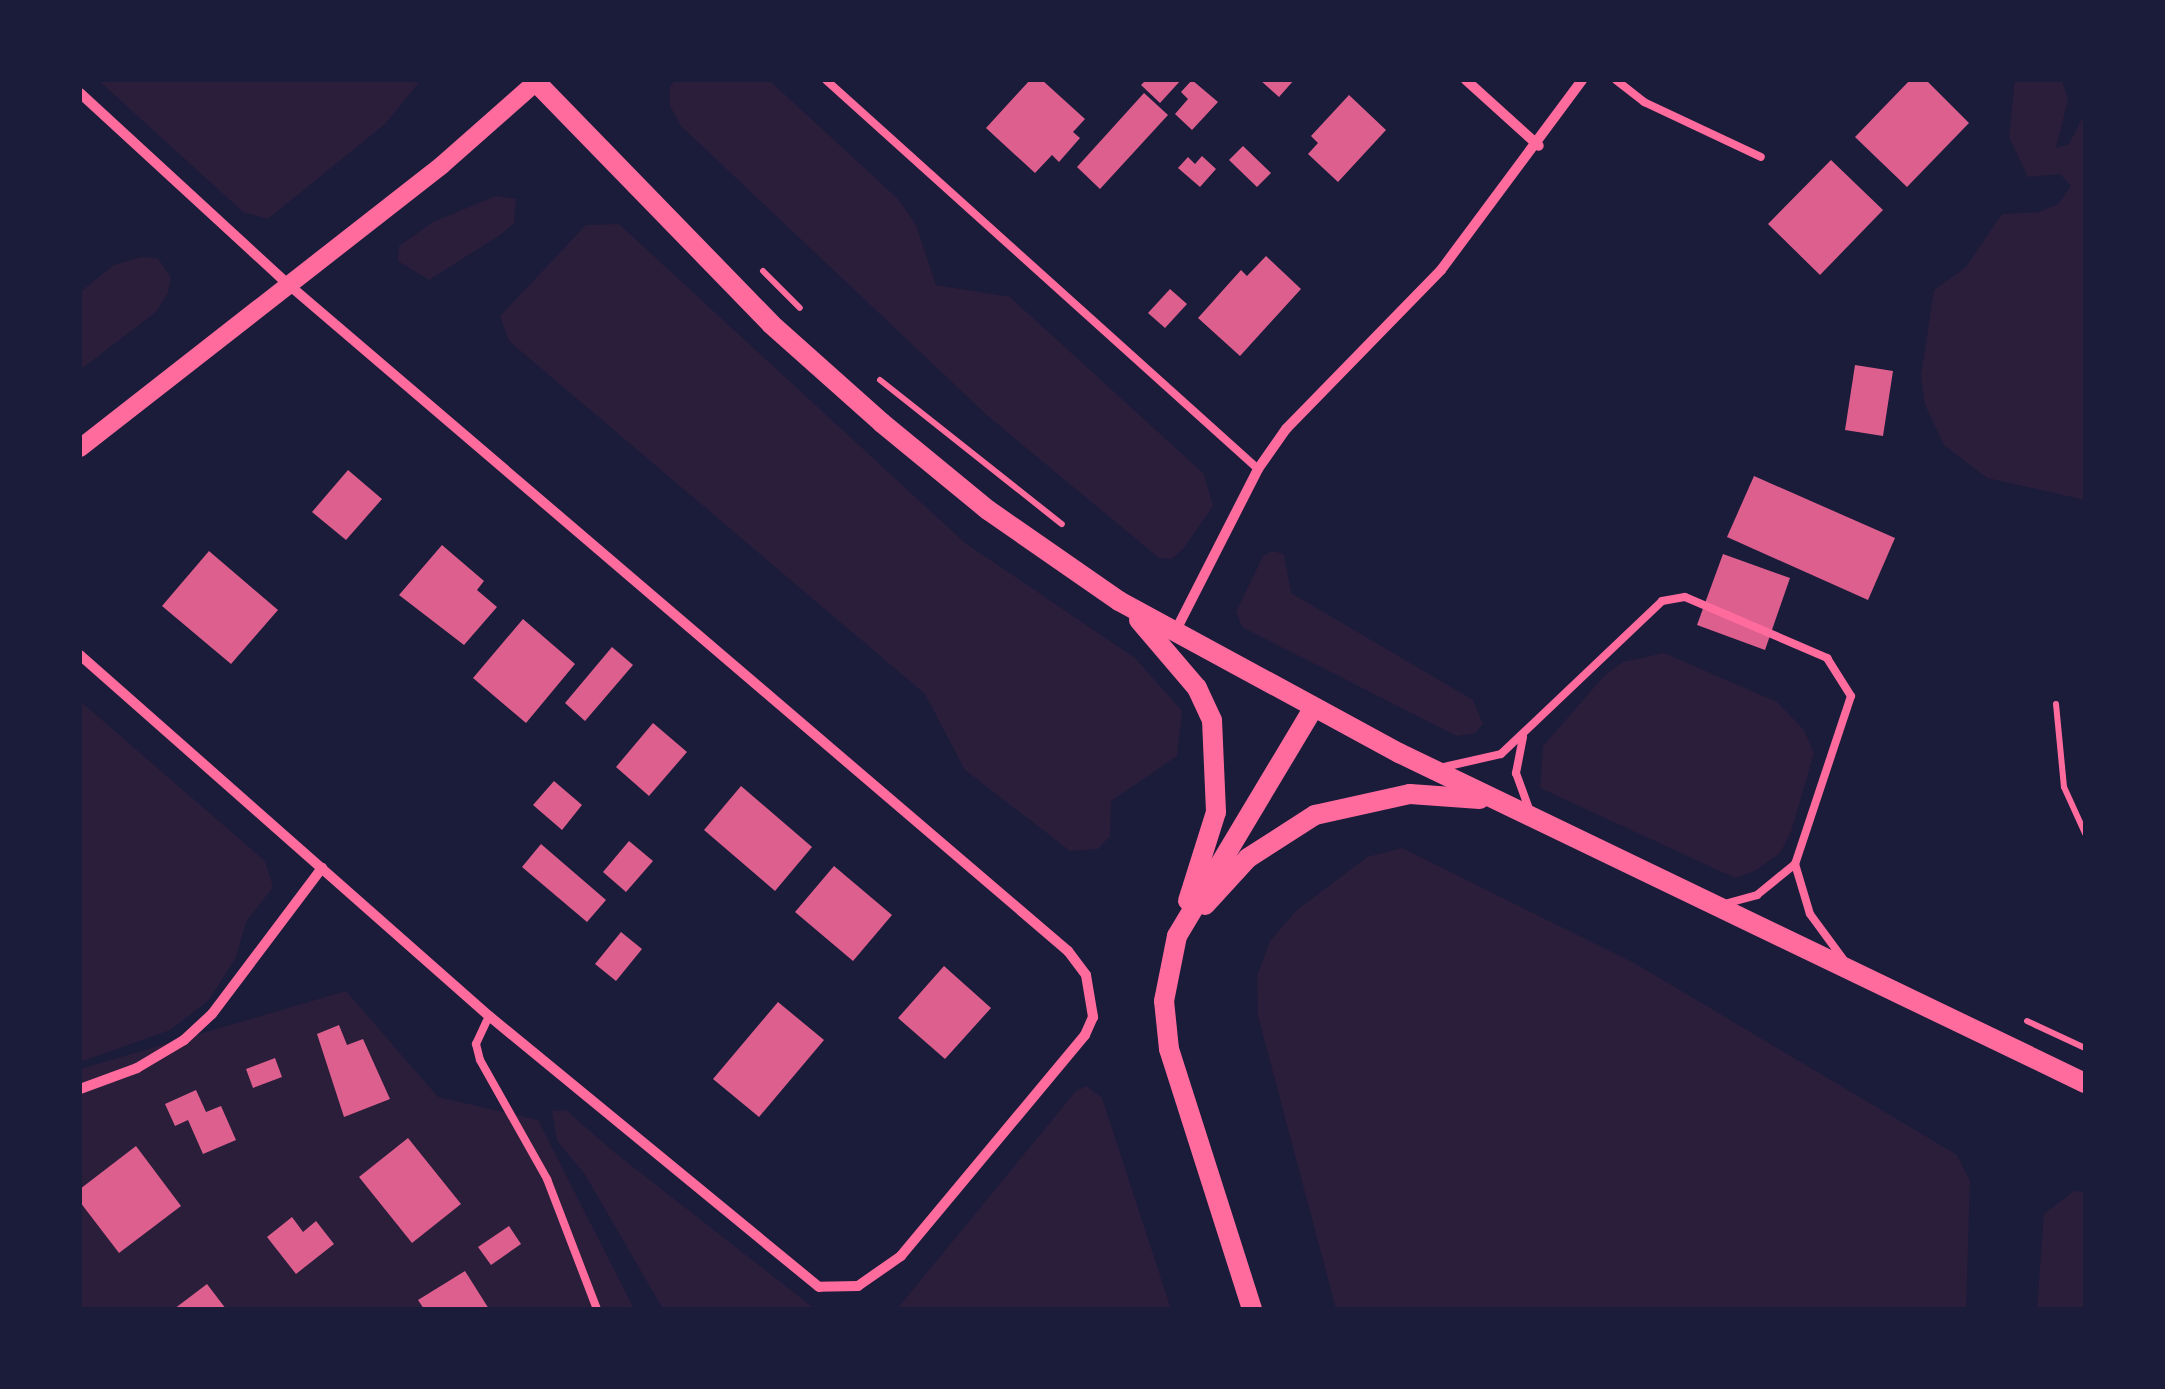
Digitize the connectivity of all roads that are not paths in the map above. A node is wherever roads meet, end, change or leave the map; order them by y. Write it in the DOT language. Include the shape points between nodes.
graph roads {
  1 [pos="826,80"];
  2 [pos="1466,80"];
  3 [pos="1582,80"];
  4 [pos="1616,80"];
  5 [pos="536,81"];
  6 [pos="80,92"];
  7 [pos="1539,146"];
  8 [pos="1760,157"];
  9 [pos="289,285"];
  10 [pos="80,448"];
  11 [pos="1258,468"];
  12 [pos="1120,601"];
  13 [pos="1175,632"];
  14 [pos="80,655"];
  15 [pos="1313,708"];
  16 [pos="1523,737"];
  17 [pos="1418,763"];
  18 [pos="1498,801"];
  19 [pos="1540,822"];
  20 [pos="1795,864"];
  21 [pos="322,868"];
  22 [pos="1708,905"];
  23 [pos="1177,936"];
  24 [pos="1864,980"];
  25 [pos="489,1016"];
  26 [pos="2085,1083"];
  27 [pos="80,1089"];
  28 [pos="597,1309"];
  29 [pos="1252,1309"];
  1 -- 11 [label="lane"];
  2 -- 7 [label="street"];
  3 -- 7 [label="street"];
  4 -- 8 [label="lane" via="1644,102"];
  5 -- 9 [label="street"];
  5 -- 12 [label="main road" via="771,324 882,423 988,510"];
  6 -- 9 [label="street"];
  7 -- 11 [label="street" via="1441,270 1314,396"];
  9 -- 10 [label="street"];
  9 -- 25 [label="street" via="1054,939 1086,975 1093,1017 1085,1035 901,1256 858,1286 835,1290 820,1287"];
  11 -- 13 [label="street"];
  12 -- 13 [label="main road"];
  12 -- 23 [label="main road" via="1165,646 1212,720 1216,812"];
  13 -- 15 [label="main road"];
  14 -- 21 [label="street"];
  15 -- 17 [label="main road"];
  15 -- 23 [label="main road"];
  16 -- 17 [label="lane" via="1480,763"];
  16 -- 19 [label="lane" via="1518,783"];
  16 -- 20 [label="lane" via="1662,601 1684,597 1828,658 1851,696"];
  17 -- 18 [label="main road"];
  18 -- 19 [label="main road"];
  18 -- 23 [label="main road" via="1410,794 1315,816 1248,858"];
  19 -- 22 [label="main road"];
  20 -- 22 [label="lane" via="1757,895"];
  20 -- 24 [label="lane" via="1810,914"];
  21 -- 25 [label="street"];
  21 -- 27 [label="street" via="212,1014 184,1040 137,1068"];
  22 -- 24 [label="main road"];
  23 -- 29 [label="main road" via="1164,1001 1169,1049"];
  24 -- 26 [label="main road"];
  25 -- 28 [label="lane" via="476,1044 480,1060 547,1178"];
}
